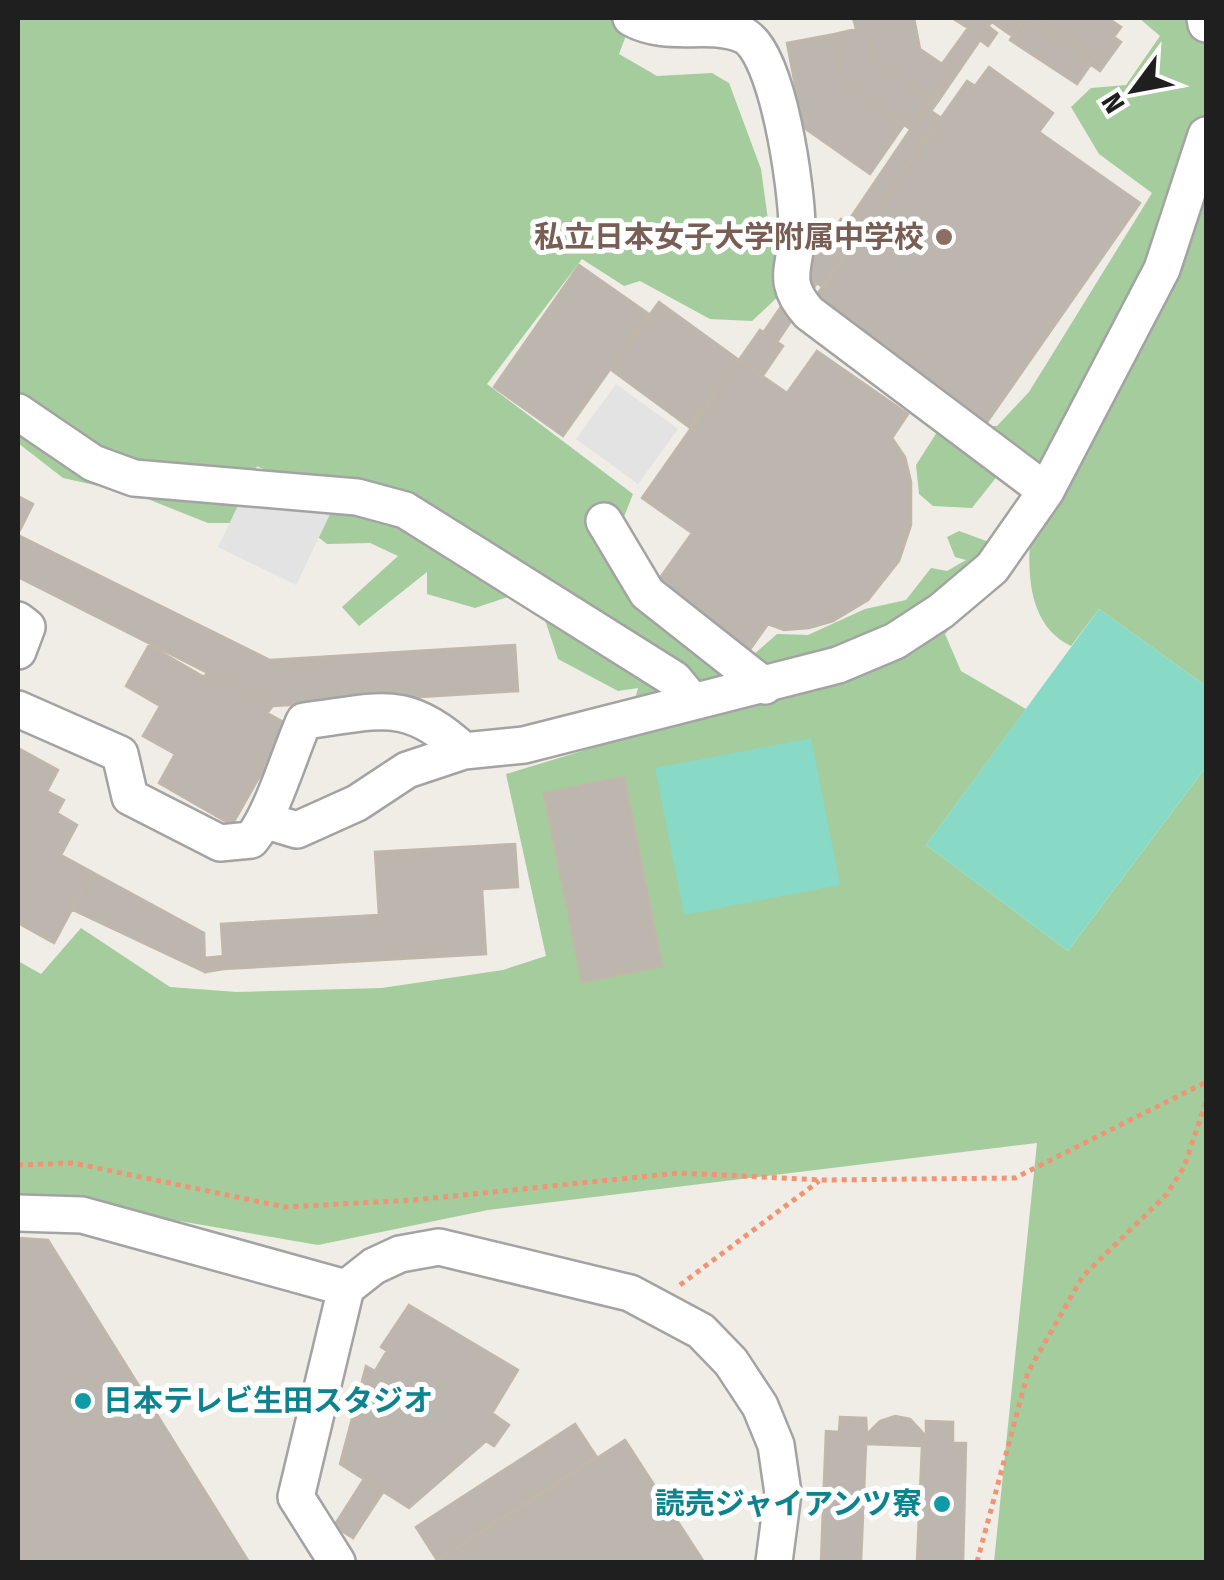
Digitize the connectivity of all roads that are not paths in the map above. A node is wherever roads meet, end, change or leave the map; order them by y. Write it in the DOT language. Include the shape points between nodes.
graph roads {
  1 [pos="632,18"];
  2 [pos="1206,135"];
  3 [pos="18,412"];
  4 [pos="1046,491"];
  5 [pos="604,521"];
  6 [pos="18,620"];
  7 [pos="18,651"];
  8 [pos="765,686"];
  9 [pos="693,702"];
  10 [pos="18,710"];
  11 [pos="464,751"];
  12 [pos="267,821"];
  13 [pos="18,1212"];
  14 [pos="346,1288"];
  15 [pos="337,1562"];
  16 [pos="774,1562"];
  1 -- 4 [label="street" via="671,32 744,35 760,50 773,80 792,186 794,296 809,314"];
  2 -- 4 [label="street" via="1162,269"];
  3 -- 9 [label="street" via="80,456 134,478 357,496 404,510 674,679"];
  4 -- 8 [label="street" via="992,568 940,611 881,647"];
  5 -- 8 [label="street" via="647,594"];
  6 -- 7 [label="street" via="27,627"];
  8 -- 9 [label="street"];
  9 -- 11 [label="street" via="524,746"];
  10 -- 12 [label="street" via="120,754 130,798 220,843 251,840"];
  11 -- 12 [label="street" via="407,770 297,830"];
  11 -- 12 [label="street" via="433,722 391,710 304,721"];
  13 -- 14 [label="street" via="82,1215"];
  14 -- 15 [label="street" via="296,1496"];
  14 -- 16 [label="street" via="400,1254 439,1247 642,1299 701,1331 732,1362 776,1445 782,1492"];
}
